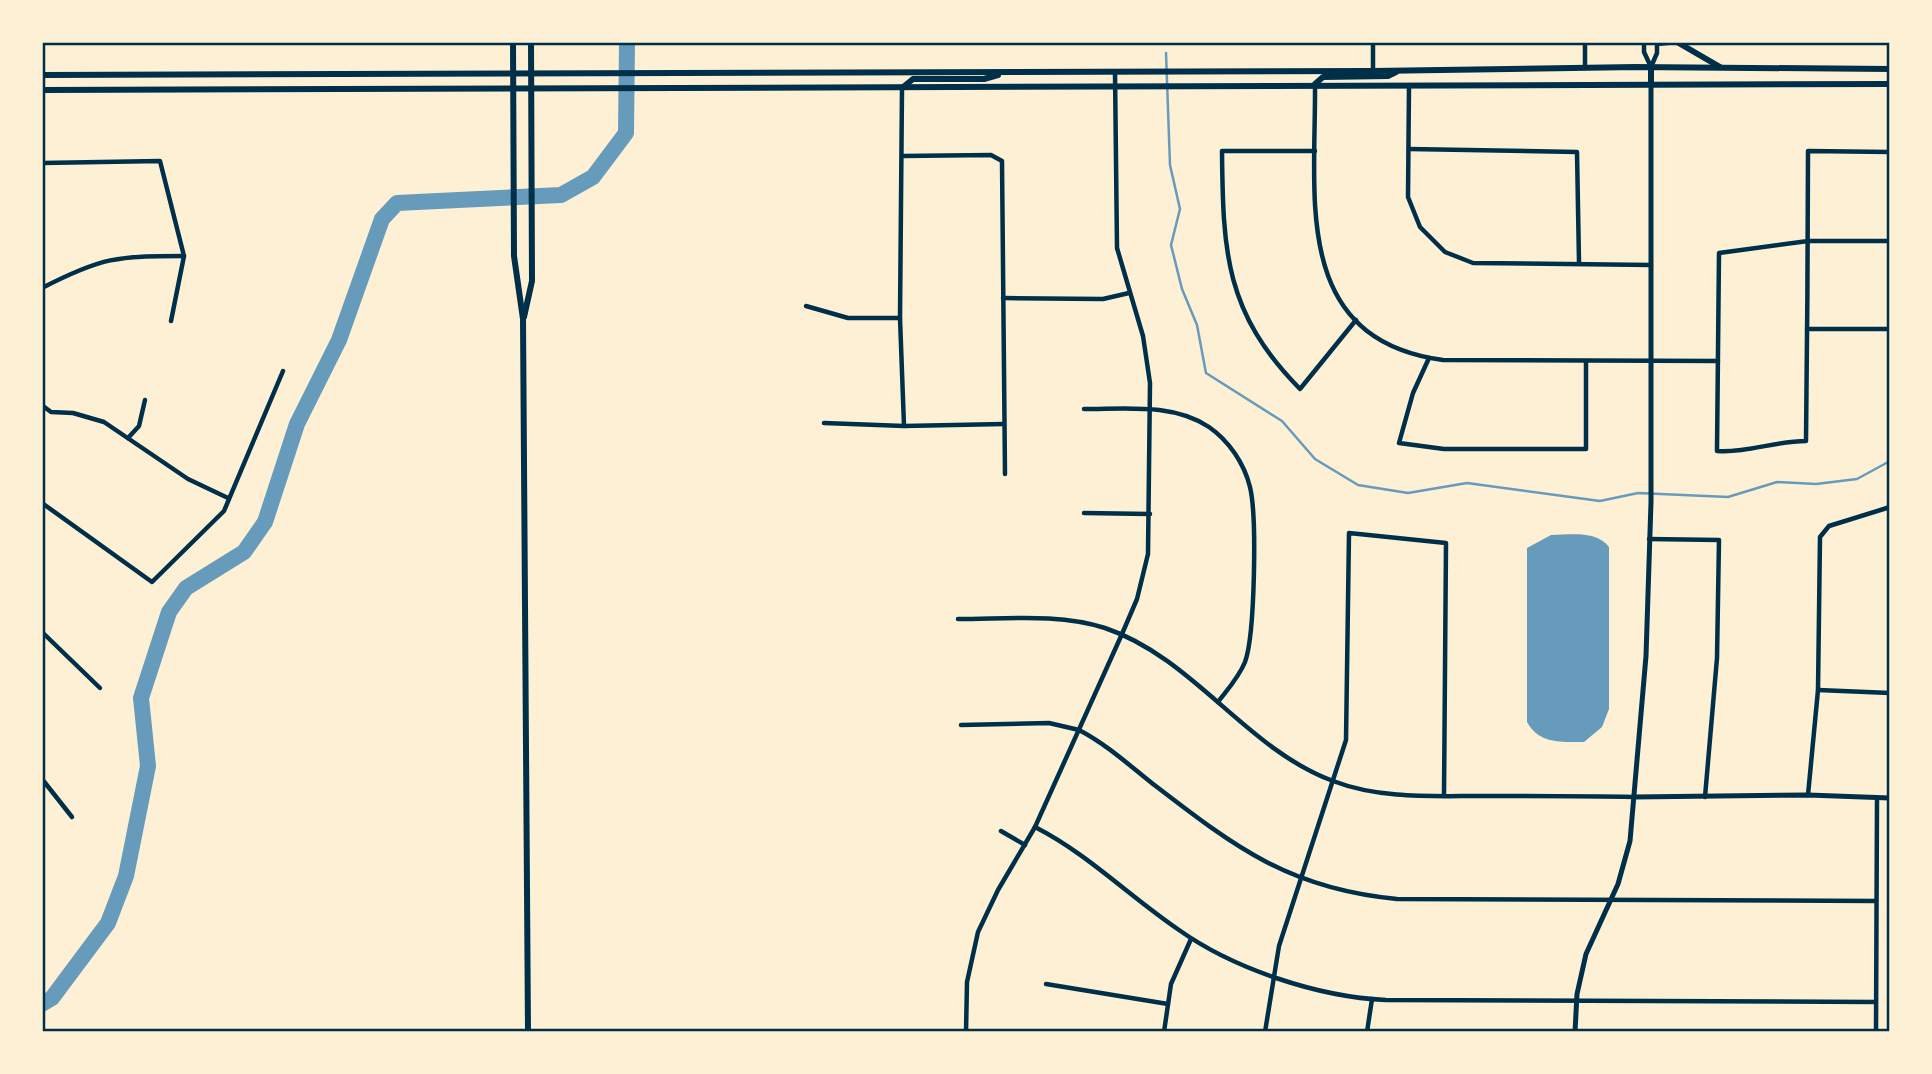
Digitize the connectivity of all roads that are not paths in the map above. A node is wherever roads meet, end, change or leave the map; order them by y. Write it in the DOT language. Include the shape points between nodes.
graph roads {
  1 [pos="513,42"];
  2 [pos="531,42"];
  3 [pos="1373,42"];
  4 [pos="1585,42"];
  5 [pos="1644,42"];
  6 [pos="1677,42"];
  7 [pos="1657,43"];
  8 [pos="1651,67"];
  9 [pos="1721,68"];
  10 [pos="1585,69"];
  11 [pos="1890,69"];
  12 [pos="1373,71"];
  13 [pos="1398,71"];
  14 [pos="512,72"];
  15 [pos="531,72"];
  16 [pos="1115,72"];
  17 [pos="1006,73"];
  18 [pos="42,75"];
  19 [pos="1651,83"];
  20 [pos="1315,84"];
  21 [pos="1409,84"];
  22 [pos="1890,84"];
  23 [pos="1115,85"];
  24 [pos="513,86"];
  25 [pos="531,86"];
  26 [pos="902,88"];
  27 [pos="42,90"];
  28 [pos="1409,149"];
  29 [pos="1315,150"];
  30 [pos="1890,152"];
  31 [pos="902,156"];
  32 [pos="42,163"];
  33 [pos="1808,241"];
  34 [pos="1890,241"];
  35 [pos="184,256"];
  36 [pos="1579,262"];
  37 [pos="1651,265"];
  38 [pos="42,288"];
  39 [pos="1129,293"];
  40 [pos="1003,298"];
  41 [pos="806,306"];
  42 [pos="900,318"];
  43 [pos="523,319"];
  44 [pos="1356,320"];
  45 [pos="172,321"];
  46 [pos="1807,329"];
  47 [pos="1890,329"];
  48 [pos="1429,358"];
  49 [pos="1586,360"];
  50 [pos="1651,360"];
  51 [pos="1718,361"];
  52 [pos="283,371"];
  53 [pos="145,400"];
  54 [pos="42,406"];
  55 [pos="1084,409"];
  56 [pos="1150,409"];
  57 [pos="824,423"];
  58 [pos="1004,424"];
  59 [pos="904,426"];
  60 [pos="128,439"];
  61 [pos="1005,474"];
  62 [pos="228,498"];
  63 [pos="42,503"];
  64 [pos="1890,507"];
  65 [pos="1084,513"];
  66 [pos="1150,514"];
  67 [pos="1649,539"];
  68 [pos="958,619"];
  69 [pos="42,632"];
  70 [pos="1122,634"];
  71 [pos="100,688"];
  72 [pos="1818,691"];
  73 [pos="1890,692"];
  74 [pos="1218,702"];
  75 [pos="961,724"];
  76 [pos="1079,730"];
  77 [pos="42,779"];
  78 [pos="1334,782"];
  79 [pos="1808,795"];
  80 [pos="1444,796"];
  81 [pos="1634,797"];
  82 [pos="1705,797"];
  83 [pos="1877,798"];
  84 [pos="1890,798"];
  85 [pos="72,817"];
  86 [pos="1035,827"];
  87 [pos="1001,831"];
  88 [pos="1026,845"];
  89 [pos="1300,879"];
  90 [pos="1612,900"];
  91 [pos="1876,901"];
  92 [pos="1191,939"];
  93 [pos="1274,976"];
  94 [pos="1046,984"];
  95 [pos="1372,999"];
  96 [pos="1577,1000"];
  97 [pos="1876,1002"];
  98 [pos="1168,1004"];
  99 [pos="528,1032"];
  100 [pos="966,1032"];
  101 [pos="1164,1032"];
  102 [pos="1265,1032"];
  103 [pos="1367,1032"];
  104 [pos="1575,1032"];
  105 [pos="1876,1032"];
  1 -- 14 [label="main road"];
  2 -- 15 [label="main road"];
  3 -- 12 [label="street"];
  4 -- 10 [label="street"];
  5 -- 8 [label="street"];
  6 -- 7 [label="street"];
  6 -- 9 [label="main road"];
  7 -- 8 [label="street"];
  8 -- 9 [label="main road"];
  8 -- 10 [label="main road"];
  8 -- 19 [label="main road"];
  9 -- 11 [label="main road"];
  10 -- 13 [label="main road"];
  12 -- 13 [label="main road"];
  12 -- 16 [label="main road"];
  13 -- 20 [label="main road" via="1388,76 1323,77"];
  14 -- 15 [label="main road"];
  14 -- 18 [label="main road"];
  14 -- 24 [label="main road"];
  15 -- 17 [label="main road"];
  15 -- 25 [label="main road"];
  16 -- 17 [label="main road"];
  16 -- 23 [label="street"];
  17 -- 26 [label="main road" via="985,79 913,79"];
  19 -- 21 [label="main road"];
  19 -- 22 [label="main road"];
  19 -- 37 [label="street"];
  20 -- 21 [label="main road"];
  20 -- 23 [label="main road"];
  20 -- 29 [label="street"];
  21 -- 28 [label="street"];
  23 -- 26 [label="main road"];
  23 -- 39 [label="street" via="1116,231"];
  24 -- 25 [label="main road"];
  24 -- 27 [label="main road"];
  24 -- 43 [label="main road" via="515,267"];
  25 -- 26 [label="main road"];
  25 -- 43 [label="main road" via="532,281"];
  26 -- 31 [label="street"];
  28 -- 36 [label="street" via="1408,197 1420,227 1445,252 1473,263"];
  28 -- 36 [label="street" via="1577,152"];
  29 -- 44 [label="street" via="1317,244 1328,279"];
  29 -- 44 [label="street" via="1222,151 1222,224 1229,269 1254,332 1300,389"];
  30 -- 33 [label="street" via="1808,151"];
  31 -- 40 [label="street" via="991,155 1002,161"];
  31 -- 42 [label="street"];
  32 -- 35 [label="street" via="160,160"];
  33 -- 34 [label="street"];
  33 -- 46 [label="street"];
  33 -- 51 [label="street" via="1719,253"];
  35 -- 38 [label="street" via="107,258"];
  35 -- 45 [label="street"];
  36 -- 37 [label="street"];
  37 -- 50 [label="street"];
  39 -- 40 [label="street" via="1103,299"];
  39 -- 56 [label="street" via="1147,359"];
  40 -- 58 [label="street"];
  41 -- 42 [label="street" via="848,318"];
  42 -- 59 [label="street"];
  43 -- 99 [label="main road"];
  44 -- 48 [label="street" via="1384,341"];
  46 -- 47 [label="street"];
  46 -- 51 [label="street" via="1806,441 1717,450"];
  48 -- 49 [label="street"];
  48 -- 49 [label="street" via="1399,443 1444,449 1586,449"];
  49 -- 50 [label="street"];
  50 -- 51 [label="street"];
  50 -- 67 [label="street"];
  52 -- 62 [label="street"];
  53 -- 60 [label="street" via="139,426"];
  54 -- 60 [label="street" via="51,412 94,418"];
  55 -- 56 [label="street"];
  56 -- 66 [label="street"];
  56 -- 74 [label="street" via="1184,414 1210,428 1238,459 1250,486 1251,633 1239,675"];
  57 -- 59 [label="street"];
  58 -- 59 [label="street"];
  58 -- 61 [label="street"];
  60 -- 62 [label="street" via="188,480"];
  62 -- 63 [label="street" via="212,526 152,582"];
  64 -- 72 [label="street" via="1829,526 1820,537"];
  65 -- 66 [label="street"];
  66 -- 70 [label="street" via="1144,577"];
  67 -- 81 [label="street" via="1646,656"];
  67 -- 82 [label="street" via="1719,540 1717,658"];
  68 -- 70 [label="street" via="1057,619"];
  69 -- 71 [label="street"];
  70 -- 74 [label="street" via="1156,652"];
  70 -- 76 [label="street"];
  72 -- 73 [label="street"];
  72 -- 79 [label="street"];
  74 -- 78 [label="street" via="1283,754"];
  75 -- 76 [label="street" via="1049,723"];
  76 -- 86 [label="street"];
  76 -- 89 [label="street" via="1224,838"];
  77 -- 85 [label="street"];
  78 -- 80 [label="street" via="1371,792"];
  78 -- 80 [label="street" via="1347,723 1349,533 1446,543"];
  78 -- 89 [label="street"];
  79 -- 82 [label="street"];
  79 -- 83 [label="street"];
  80 -- 81 [label="street"];
  81 -- 82 [label="street"];
  81 -- 90 [label="street" via="1625,863"];
  83 -- 84 [label="street"];
  83 -- 91 [label="street"];
  86 -- 88 [label="street"];
  86 -- 92 [label="street" via="1072,848"];
  87 -- 88 [label="street"];
  88 -- 100 [label="street" via="978,932 967,982"];
  89 -- 90 [label="street" via="1397,899"];
  89 -- 93 [label="street"];
  90 -- 91 [label="street"];
  90 -- 96 [label="street" via="1586,954"];
  91 -- 97 [label="street"];
  92 -- 93 [label="street"];
  92 -- 98 [label="street" via="1176,969"];
  93 -- 95 [label="street"];
  93 -- 102 [label="street"];
  94 -- 98 [label="street"];
  95 -- 96 [label="street"];
  95 -- 103 [label="street"];
  96 -- 97 [label="street"];
  96 -- 104 [label="street"];
  97 -- 105 [label="street"];
  98 -- 101 [label="street"];
}
